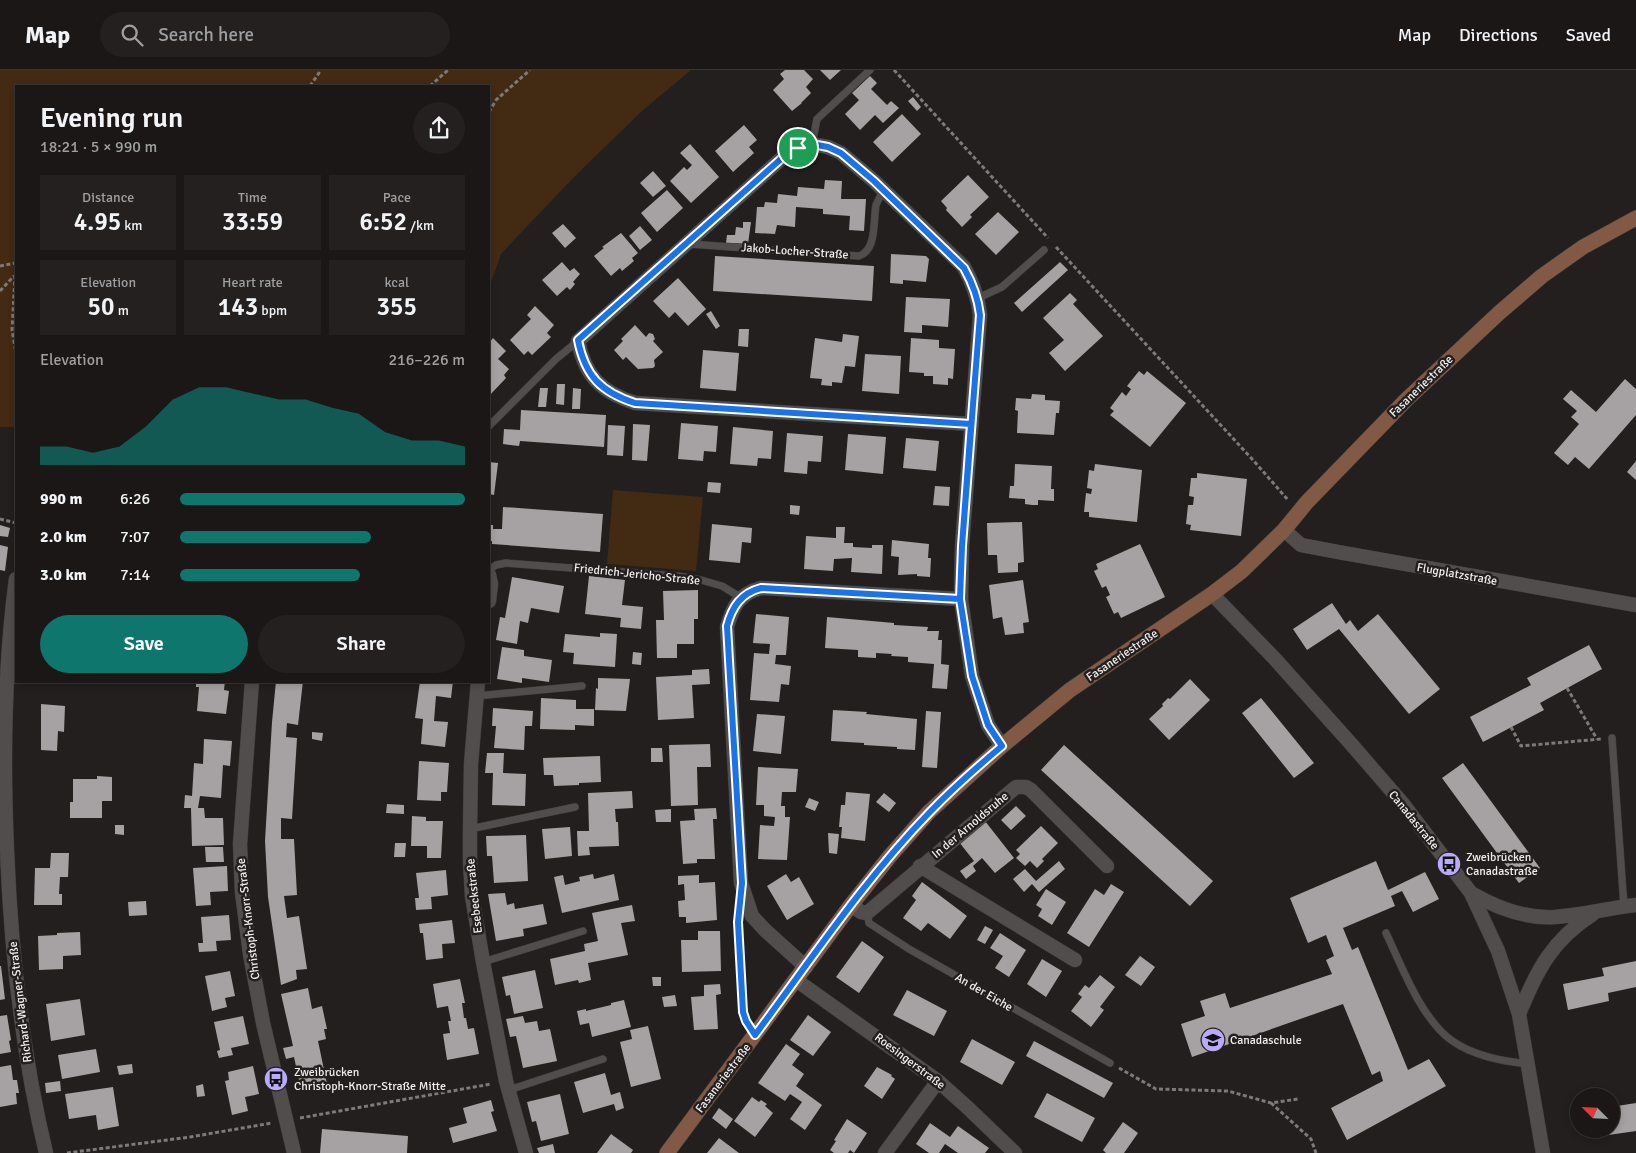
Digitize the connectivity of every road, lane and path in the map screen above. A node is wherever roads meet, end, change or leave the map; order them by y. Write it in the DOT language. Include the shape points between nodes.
graph roads {
  1 [pos="321,70"];
  2 [pos="448,70"];
  3 [pos="530,70"];
  4 [pos="870,70"];
  5 [pos="894,70"];
  6 [pos="311,85"];
  7 [pos="431,85"];
  8 [pos="490,110"];
  9 [pos="812,144"];
  10 [pos="884,191"];
  11 [pos="1636,218"];
  12 [pos="687,243"];
  13 [pos="1044,250"];
  14 [pos="15,263"];
  15 [pos="0,266"];
  16 [pos="15,275"];
  17 [pos="15,288"];
  18 [pos="0,291"];
  19 [pos="978,298"];
  20 [pos="578,340"];
  21 [pos="15,347"];
  22 [pos="971,424"];
  23 [pos="490,425"];
  24 [pos="1299,512"];
  25 [pos="0,519"];
  26 [pos="15,523"];
  27 [pos="1284,530"];
  28 [pos="490,569"];
  29 [pos="490,580"];
  30 [pos="15,589"];
  31 [pos="490,592"];
  32 [pos="1212,594"];
  33 [pos="740,597"];
  34 [pos="960,599"];
  35 [pos="1636,605"];
  36 [pos="252,683"];
  37 [pos="478,683"];
  38 [pos="582,686"];
  39 [pos="1567,688"];
  40 [pos="476,696"];
  41 [pos="1511,727"];
  42 [pos="1612,738"];
  43 [pos="1597,739"];
  44 [pos="1002,746"];
  45 [pos="575,807"];
  46 [pos="470,829"];
  47 [pos="920,866"];
  48 [pos="1107,866"];
  49 [pos="1471,893"];
  50 [pos="851,905"];
  51 [pos="1630,906"];
  52 [pos="1599,910"];
  53 [pos="867,913"];
  54 [pos="738,922"];
  55 [pos="583,931"];
  56 [pos="1386,933"];
  57 [pos="1075,960"];
  58 [pos="483,962"];
  59 [pos="806,967"];
  60 [pos="796,980"];
  61 [pos="1519,1014"];
  62 [pos="755,1035"];
  63 [pos="603,1059"];
  64 [pos="1110,1063"];
  65 [pos="1528,1064"];
  66 [pos="938,1081"];
  67 [pos="508,1085"];
  68 [pos="1298,1099"];
  69 [pos="1271,1103"];
  70 [pos="286,1120"];
  71 [pos="46,1153"];
  72 [pos="67,1153"];
  73 [pos="294,1153"];
  74 [pos="526,1153"];
  75 [pos="667,1153"];
  76 [pos="885,1153"];
  77 [pos="1015,1153"];
  78 [pos="1316,1153"];
  79 [pos="1543,1153"];
  1 -- 6 [label="path"];
  2 -- 7 [label="path"];
  3 -- 8 [label="path" via="496,100"];
  4 -- 9 [label="lane" via="817,119"];
  5 -- 24 [label="path"];
  9 -- 10 [label="street" via="841,153"];
  9 -- 12 [label="street" via="782,158"];
  10 -- 12 [label="lane, Jakob-Locher-Straße" via="877,203 870,248 859,256"];
  10 -- 19 [label="street" via="964,268"];
  11 -- 24 [label="street, Fasaneriestraße" via="1583,247 1542,276 1499,313 1406,400"];
  12 -- 20 [label="street"];
  13 -- 19 [label="lane" via="1002,287"];
  14 -- 15 [label="path"];
  16 -- 18 [label="path"];
  17 -- 21 [label="path" via="12,330"];
  19 -- 22 [label="street" via="980,315"];
  20 -- 22 [label="street" via="588,371 602,387 618,398 635,403"];
  20 -- 23 [label="lane"];
  22 -- 34 [label="street"];
  24 -- 27 [label="street, Fasaneriestraße"];
  25 -- 26 [label="path"];
  27 -- 32 [label="street, Fasaneriestraße" via="1242,571"];
  27 -- 35 [label="street, Flugplatzstraße" via="1301,544 1338,552"];
  28 -- 33 [label="lane, Friedrich-Jericho-Straße" via="506,563 678,576 722,586"];
  29 -- 31 [label="street"];
  30 -- 71 [label="street, Richard-Wagner-Straße" via="6,681 4,748 9,890 20,1015"];
  32 -- 44 [label="street, Fasaneriestraße" via="1070,690"];
  32 -- 49 [label="street, Canadastraße" via="1352,745"];
  33 -- 34 [label="street" via="761,588"];
  33 -- 59 [label="street" via="727,626 742,883 752,916"];
  34 -- 44 [label="street" via="972,676 988,725"];
  36 -- 70 [label="street, Christoph-Knorr-Straße" via="240,844 242,892 263,1023"];
  37 -- 40 [label="street, Esebeckstraße"];
  38 -- 40 [label="lane"];
  39 -- 43 [label="path"];
  40 -- 46 [label="street, Esebeckstraße"];
  41 -- 43 [label="path" via="1521,746"];
  42 -- 43 [label="path"];
  42 -- 51 [label="lane"];
  44 -- 50 [label="street, Fasaneriestraße" via="929,812"];
  45 -- 46 [label="lane"];
  46 -- 58 [label="street, Esebeckstraße" via="472,896"];
  47 -- 48 [label="street, In der Arnoldsruhe" via="1016,786 1021,786 1031,790"];
  47 -- 53 [label="street, In der Arnoldsruhe"];
  47 -- 57 [label="street"];
  49 -- 52 [label="street" via="1504,910 1529,915 1554,917"];
  49 -- 61 [label="street, Canadastraße" via="1498,951"];
  50 -- 53 [label="street"];
  50 -- 59 [label="street, Fasaneriestraße"];
  51 -- 52 [label="street"];
  52 -- 61 [label="street" via="1566,934 1552,950"];
  53 -- 64 [label="lane, An der Eiche" via="868,923"];
  54 -- 62 [label="path" via="743,1012"];
  55 -- 58 [label="lane"];
  56 -- 65 [label="lane" via="1426,1014 1451,1040 1479,1054"];
  58 -- 67 [label="street, Esebeckstraße"];
  59 -- 60 [label="street, Fasaneriestraße"];
  60 -- 62 [label="street, Fasaneriestraße"];
  60 -- 66 [label="street, Roesingerstraße"];
  61 -- 65 [label="street, Canadastraße"];
  62 -- 75 [label="street, Fasaneriestraße"];
  63 -- 67 [label="lane"];
  64 -- 69 [label="path" via="1156,1089 1228,1091"];
  65 -- 79 [label="street, Canadastraße"];
  66 -- 76 [label="street"];
  66 -- 77 [label="street, Roesingerstraße"];
  67 -- 70 [label="path"];
  67 -- 74 [label="street, Esebeckstraße"];
  68 -- 69 [label="path"];
  69 -- 78 [label="path" via="1311,1139"];
  70 -- 72 [label="path" via="190,1137"];
  70 -- 73 [label="street, Christoph-Knorr-Straße"];
}
